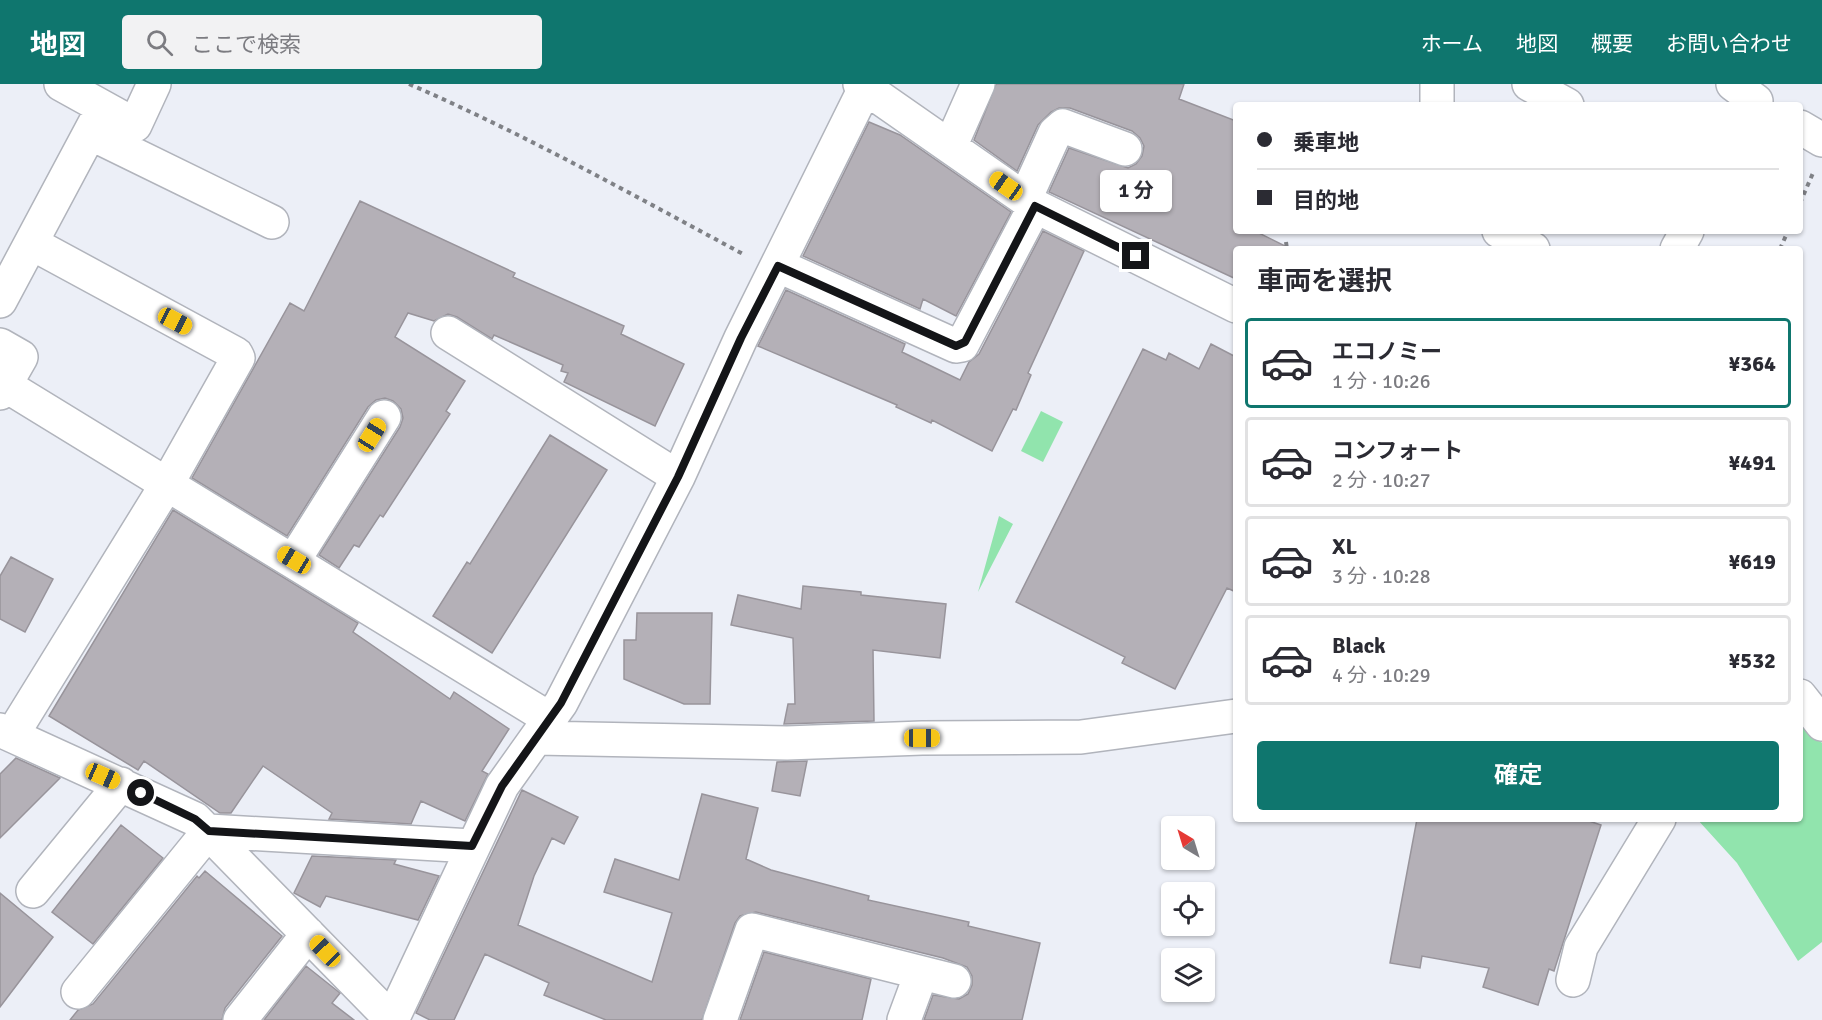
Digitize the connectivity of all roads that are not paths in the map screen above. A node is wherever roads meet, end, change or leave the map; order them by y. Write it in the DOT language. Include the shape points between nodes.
graph roads {
  1 [pos="61,84"];
  2 [pos="154,84"];
  3 [pos="978,84"];
  4 [pos="1437,84"];
  5 [pos="1529,84"];
  6 [pos="862,86"];
  7 [pos="1437,102"];
  8 [pos="1562,102"];
  9 [pos="97,121"];
  10 [pos="1803,131"];
  11 [pos="950,147"];
  12 [pos="1125,150"];
  13 [pos="1820,152"];
  14 [pos="1030,203"];
  15 [pos="272,222"];
  16 [pos="1505,234"];
  17 [pos="33,244"];
  18 [pos="1527,246"];
  19 [pos="777,269"];
  20 [pos="0,302"];
  21 [pos="1233,304"];
  22 [pos="448,333"];
  23 [pos="0,345"];
  24 [pos="3,389"];
  25 [pos="384,417"];
  26 [pos="678,477"];
  27 [pos="167,484"];
  28 [pos="294,560"];
  29 [pos="1803,700"];
  30 [pos="1233,716"];
  31 [pos="1822,724"];
  32 [pos="543,729"];
  33 [pos="4,734"];
  34 [pos="122,784"];
  35 [pos="1657,822"];
  36 [pos="209,831"];
  37 [pos="472,846"];
  38 [pos="33,891"];
  39 [pos="308,934"];
  40 [pos="921,974"];
  41 [pos="1573,980"];
  42 [pos="954,981"];
  43 [pos="78,992"];
  44 [pos="240,1020"];
  45 [pos="392,1020"];
  46 [pos="720,1020"];
  47 [pos="904,1020"];
  1 -- 9 [label="street"];
  2 -- 9 [label="street" via="135,125"];
  3 -- 11 [label="street"];
  4 -- 7 [label="street"];
  5 -- 8 [label="street"];
  6 -- 11 [label="street"];
  6 -- 19 [label="street"];
  9 -- 15 [label="street"];
  9 -- 17 [label="street"];
  10 -- 13 [label="street"];
  11 -- 14 [label="street"];
  12 -- 14 [label="street" via="1063,126 1055,133"];
  14 -- 19 [label="street" via="962,345 956,346"];
  14 -- 21 [label="street"];
  16 -- 18 [label="street"];
  17 -- 20 [label="street"];
  17 -- 27 [label="street" via="236,354 238,364"];
  19 -- 26 [label="street"];
  22 -- 26 [label="street"];
  23 -- 24 [label="street" via="21,357"];
  24 -- 27 [label="street"];
  25 -- 28 [label="street"];
  26 -- 32 [label="street"];
  27 -- 28 [label="street"];
  27 -- 33 [label="street"];
  28 -- 32 [label="street"];
  29 -- 31 [label="street"];
  30 -- 32 [label="street" via="1081,737 787,743"];
  32 -- 37 [label="street" via="502,786"];
  33 -- 34 [label="street"];
  34 -- 36 [label="street" via="180,810"];
  34 -- 38 [label="street"];
  35 -- 41 [label="street" via="1581,947"];
  36 -- 37 [label="street"];
  36 -- 39 [label="street"];
  36 -- 43 [label="street"];
  37 -- 45 [label="street"];
  39 -- 44 [label="street"];
  39 -- 45 [label="street"];
  40 -- 42 [label="street"];
  40 -- 46 [label="street" via="752,930"];
  40 -- 47 [label="street"];
}
